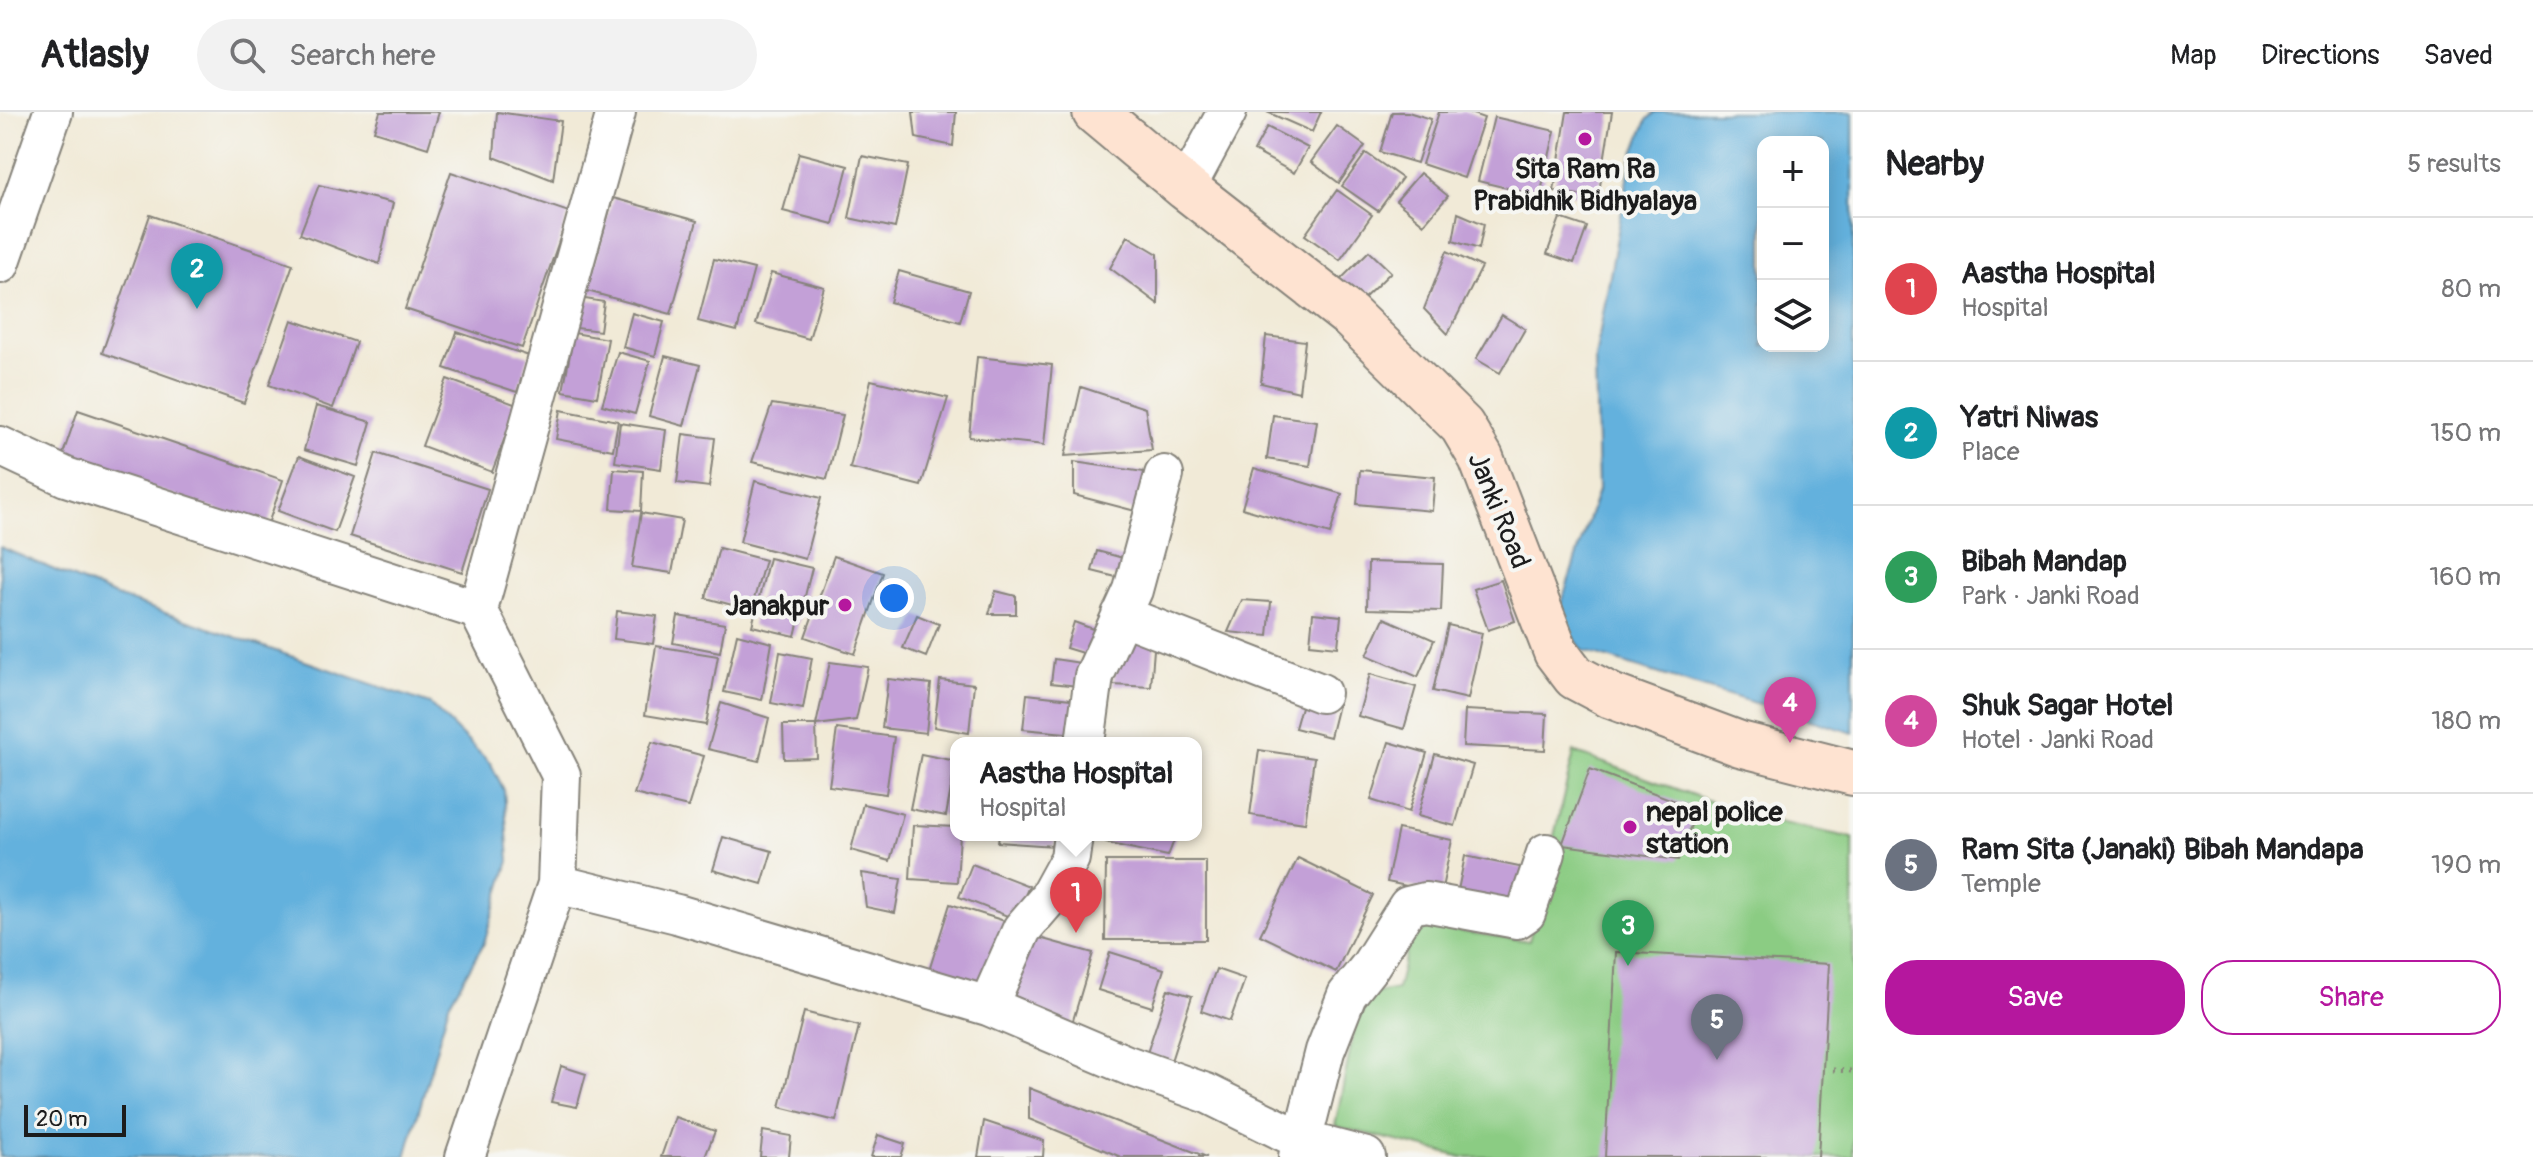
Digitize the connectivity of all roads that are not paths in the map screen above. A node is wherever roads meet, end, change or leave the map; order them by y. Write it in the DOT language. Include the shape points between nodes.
graph roads {
  1 [pos="53,112"];
  2 [pos="616,112"];
  3 [pos="1095,112"];
  4 [pos="1227,112"];
  5 [pos="1186,188"];
  6 [pos="0,264"];
  7 [pos="0,446"];
  8 [pos="1164,475"];
  9 [pos="478,610"];
  10 [pos="1121,615"];
  11 [pos="1321,693"];
  12 [pos="1086,737"];
  13 [pos="1853,773"];
  14 [pos="1072,841"];
  15 [pos="1546,853"];
  16 [pos="557,884"];
  17 [pos="988,1006"];
  18 [pos="1299,1149"];
  19 [pos="465,1157"];
  20 [pos="1366,1157"];
  1 -- 6 [label="street"];
  2 -- 9 [label="street"];
  3 -- 5 [label="street, Janki Road"];
  4 -- 5 [label="street"];
  5 -- 13 [label="street, Janki Road" via="1349,315 1462,426 1481,458 1556,652 1575,677 1611,696 1740,744"];
  7 -- 9 [label="street" via="66,477"];
  8 -- 10 [label="street" via="1133,590"];
  9 -- 16 [label="street" via="561,775"];
  10 -- 11 [label="street"];
  10 -- 12 [label="street" via="1094,676"];
  14 -- 17 [label="street" via="1070,858 1047,900 1022,929"];
  15 -- 18 [label="street" via="1526,913 1517,919 1425,902 1408,906 1347,995 1325,1051"];
  16 -- 17 [label="street"];
  16 -- 19 [label="street"];
  17 -- 18 [label="street" via="1206,1093"];
  18 -- 20 [label="street"];
}
